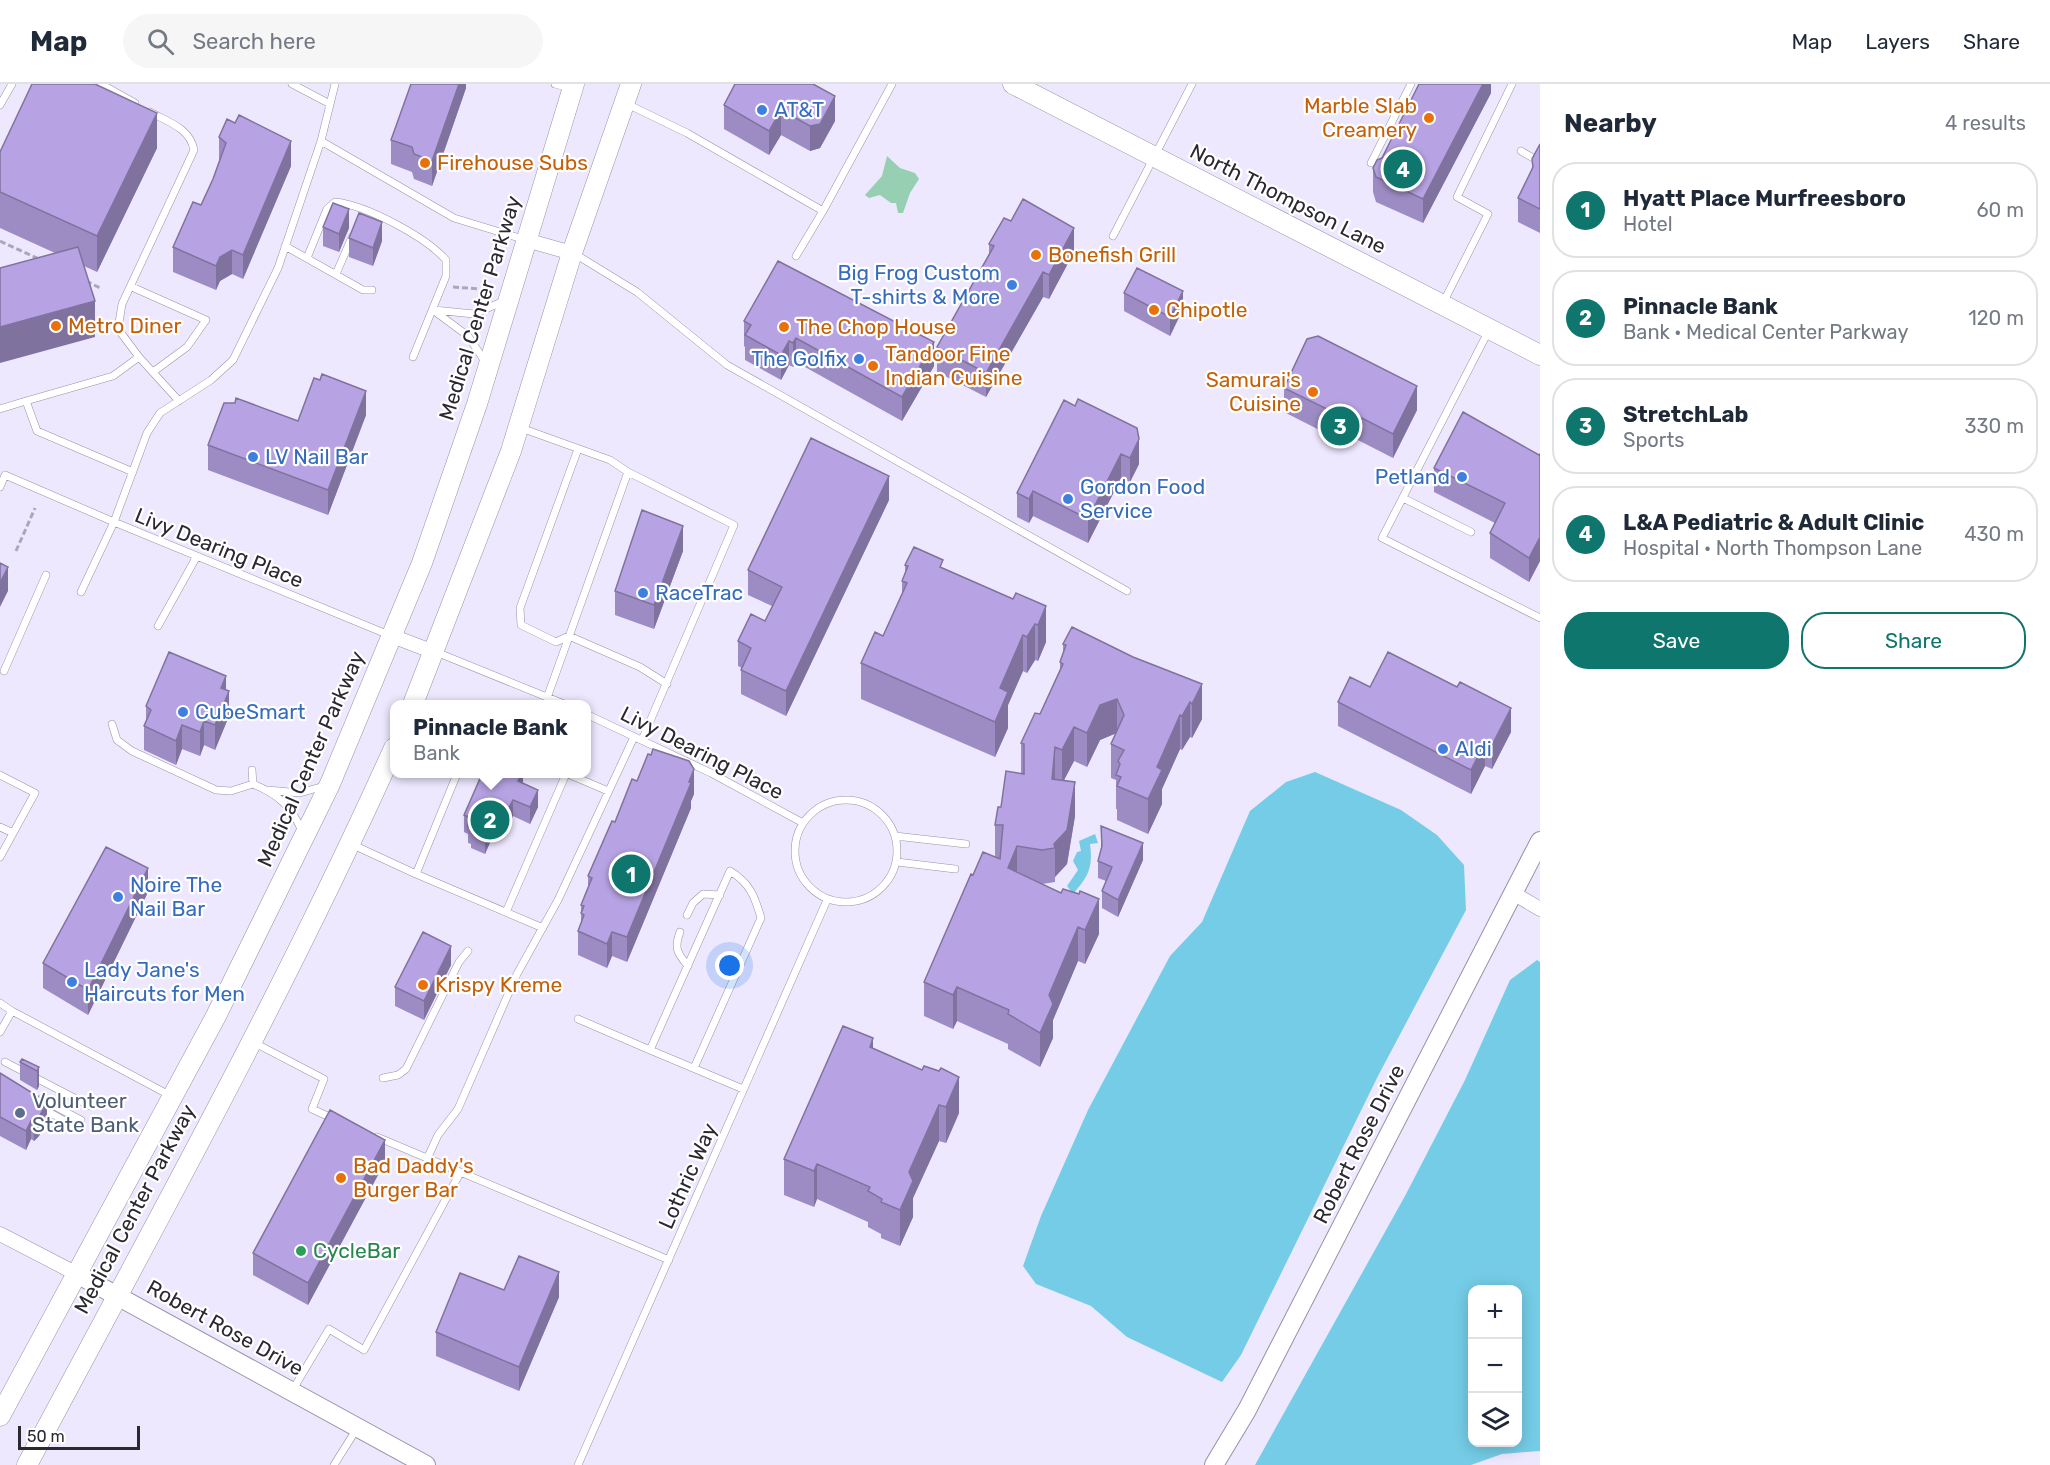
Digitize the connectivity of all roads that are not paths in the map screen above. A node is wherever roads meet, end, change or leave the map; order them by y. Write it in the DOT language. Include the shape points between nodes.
graph roads {
  1 [pos="12,84"];
  2 [pos="101,84"];
  3 [pos="292,84"];
  4 [pos="335,84"];
  5 [pos="892,84"];
  6 [pos="1192,84"];
  7 [pos="1412,84"];
  8 [pos="1512,84"];
  9 [pos="567,86"];
  10 [pos="1021,86"];
  11 [pos="627,93"];
  12 [pos="330,104"];
  13 [pos="0,105"];
  14 [pos="321,141"];
  15 [pos="1521,151"];
  16 [pos="1154,157"];
  17 [pos="1540,162"];
  18 [pos="1371,163"];
  19 [pos="823,211"];
  20 [pos="369,213"];
  21 [pos="362,220"];
  22 [pos="356,228"];
  23 [pos="1113,236"];
  24 [pos="526,240"];
  25 [pos="285,246"];
  26 [pos="572,253"];
  27 [pos="796,256"];
  28 [pos="307,258"];
  29 [pos="336,274"];
  30 [pos="132,287"];
  31 [pos="372,290"];
  32 [pos="509,298"];
  33 [pos="1442,305"];
  34 [pos="433,310"];
  35 [pos="1489,329"];
  36 [pos="1540,356"];
  37 [pos="139,357"];
  38 [pos="413,357"];
  39 [pos="488,367"];
  40 [pos="153,372"];
  41 [pos="26,401"];
  42 [pos="179,401"];
  43 [pos="0,409"];
  44 [pos="519,428"];
  45 [pos="578,449"];
  46 [pos="133,472"];
  47 [pos="628,472"];
  48 [pos="3,474"];
  49 [pos="0,487"];
  50 [pos="1403,498"];
  51 [pos="114,522"];
  52 [pos="1471,532"];
  53 [pos="197,556"];
  54 [pos="46,575"];
  55 [pos="1127,591"];
  56 [pos="81,592"];
  57 [pos="1540,618"];
  58 [pos="158,626"];
  59 [pos="392,636"];
  60 [pos="569,636"];
  61 [pos="434,652"];
  62 [pos="4,671"];
  63 [pos="668,684"];
  64 [pos="547,698"];
  65 [pos="415,700"];
  66 [pos="552,700"];
  67 [pos="591,716"];
  68 [pos="112,724"];
  69 [pos="634,737"];
  70 [pos="642,740"];
  71 [pos="390,757"];
  72 [pos="252,770"];
  73 [pos="0,775"];
  74 [pos="455,778"];
  75 [pos="565,778"];
  76 [pos="577,778"];
  77 [pos="253,784"];
  78 [pos="330,784"];
  79 [pos="267,790"];
  80 [pos="609,791"];
  81 [pos="803,823"];
  82 [pos="0,827"];
  83 [pos="13,833"];
  84 [pos="304,836"];
  85 [pos="895,836"];
  86 [pos="1540,841"];
  87 [pos="351,844"];
  88 [pos="966,844"];
  89 [pos="0,857"];
  90 [pos="897,862"];
  91 [pos="955,869"];
  92 [pos="416,874"];
  93 [pos="1514,893"];
  94 [pos="720,894"];
  95 [pos="827,900"];
  96 [pos="1540,909"];
  97 [pos="506,912"];
  98 [pos="687,915"];
  99 [pos="543,928"];
  100 [pos="680,932"];
  101 [pos="468,951"];
  102 [pos="688,966"];
  103 [pos="0,1003"];
  104 [pos="12,1011"];
  105 [pos="578,1019"];
  106 [pos="0,1032"];
  107 [pos="251,1041"];
  108 [pos="650,1050"];
  109 [pos="5,1062"];
  110 [pos="694,1068"];
  111 [pos="383,1078"];
  112 [pos="743,1089"];
  113 [pos="30,1093"];
  114 [pos="172,1097"];
  115 [pos="29,1101"];
  116 [pos="90,1106"];
  117 [pos="81,1120"];
  118 [pos="340,1121"];
  119 [pos="77,1128"];
  120 [pos="370,1134"];
  121 [pos="427,1159"];
  122 [pos="460,1173"];
  123 [pos="0,1234"];
  124 [pos="669,1260"];
  125 [pos="76,1274"];
  126 [pos="117,1295"];
  127 [pos="292,1391"];
  128 [pos="0,1416"];
  129 [pos="358,1427"];
  130 [pos="27,1465"];
  131 [pos="334,1465"];
  132 [pos="426,1465"];
  133 [pos="578,1465"];
  134 [pos="1214,1465"];
  1 -- 13 [label="lane"];
  2 -- 30 [label="lane" via="184,130 194,150"];
  3 -- 12 [label="lane"];
  4 -- 12 [label="lane, Livy Dearing Place"];
  5 -- 19 [label="lane"];
  6 -- 16 [label="lane"];
  7 -- 18 [label="lane"];
  8 -- 33 [label="lane" via="1457,197 1488,214"];
  9 -- 24 [label="main road, Medical Center Parkway"];
  10 -- 16 [label="main road, North Thompson Lane"];
  11 -- 19 [label="lane" via="687,133"];
  11 -- 26 [label="main road"];
  12 -- 14 [label="lane, Livy Dearing Place"];
  14 -- 24 [label="lane" via="454,218"];
  14 -- 25 [label="lane, Livy Dearing Place"];
  15 -- 17 [label="lane"];
  16 -- 23 [label="lane"];
  16 -- 33 [label="main road, North Thompson Lane"];
  19 -- 27 [label="lane"];
  20 -- 21 [label="lane"];
  20 -- 28 [label="lane" via="335,202 327,209"];
  20 -- 34 [label="lane" via="434,246 446,260 446,276"];
  22 -- 29 [label="lane"];
  24 -- 26 [label="street"];
  24 -- 32 [label="main road, Medical Center Parkway"];
  25 -- 28 [label="lane"];
  25 -- 42 [label="lane, Livy Dearing Place" via="233,360"];
  26 -- 44 [label="main road"];
  26 -- 55 [label="lane" via="637,292 727,365"];
  28 -- 29 [label="lane"];
  29 -- 31 [label="lane" via="363,290"];
  30 -- 37 [label="lane" via="122,304 117,329"];
  30 -- 40 [label="lane" via="206,320 187,347"];
  32 -- 34 [label="lane" via="474,314"];
  32 -- 39 [label="main road, Medical Center Parkway"];
  33 -- 35 [label="main road, North Thompson Lane"];
  34 -- 38 [label="lane"];
  34 -- 39 [label="lane" via="468,336"];
  35 -- 36 [label="main road, North Thompson Lane"];
  35 -- 50 [label="lane"];
  37 -- 40 [label="lane"];
  37 -- 41 [label="lane" via="112,376"];
  39 -- 59 [label="main road, Medical Center Parkway" via="426,552"];
  40 -- 42 [label="lane"];
  41 -- 43 [label="lane"];
  41 -- 46 [label="lane" via="37,431"];
  42 -- 46 [label="lane, Livy Dearing Place" via="160,413 147,433"];
  44 -- 45 [label="lane"];
  44 -- 61 [label="main road"];
  45 -- 47 [label="lane" via="610,460"];
  45 -- 60 [label="lane" via="520,608 521,625 555,642"];
  46 -- 51 [label="lane, Livy Dearing Place"];
  47 -- 60 [label="lane"];
  47 -- 63 [label="lane" via="734,525"];
  48 -- 49 [label="lane"];
  48 -- 51 [label="lane"];
  50 -- 52 [label="lane"];
  50 -- 57 [label="lane" via="1382,538"];
  51 -- 53 [label="lane, Livy Dearing Place"];
  51 -- 56 [label="lane"];
  53 -- 58 [label="lane"];
  53 -- 59 [label="lane, Livy Dearing Place"];
  54 -- 62 [label="lane"];
  59 -- 61 [label="street"];
  59 -- 78 [label="main road, Medical Center Parkway"];
  60 -- 63 [label="lane" via="640,667"];
  60 -- 64 [label="lane"];
  61 -- 64 [label="lane"];
  61 -- 65 [label="main road"];
  63 -- 70 [label="lane"];
  64 -- 66 [label="lane"];
  67 -- 69 [label="lane, Livy Dearing Place"];
  68 -- 77 [label="lane" via="117,740 132,751 216,790 231,791"];
  69 -- 70 [label="lane, Livy Dearing Place"];
  69 -- 80 [label="lane"];
  70 -- 81 [label="lane, Livy Dearing Place"];
  71 -- 87 [label="main road, Medical Center Parkway"];
  72 -- 77 [label="lane"];
  73 -- 83 [label="lane" via="35,793"];
  74 -- 92 [label="lane"];
  75 -- 97 [label="lane"];
  76 -- 80 [label="lane"];
  77 -- 79 [label="lane"];
  78 -- 79 [label="lane" via="300,792"];
  78 -- 84 [label="main road, Medical Center Parkway"];
  79 -- 84 [label="lane" via="292,809"];
  80 -- 99 [label="lane"];
  81 -- 85 [label="lane" via="818,807 849,799 865,802 880,812"];
  81 -- 95 [label="lane" via="794,848 796,864 802,879"];
  82 -- 83 [label="lane"];
  83 -- 89 [label="lane"];
  84 -- 114 [label="main road, Medical Center Parkway"];
  85 -- 88 [label="lane"];
  85 -- 90 [label="lane"];
  86 -- 93 [label="street, Robert Rose Drive"];
  87 -- 92 [label="lane"];
  87 -- 107 [label="main road, Medical Center Parkway"];
  90 -- 91 [label="lane"];
  90 -- 95 [label="lane" via="890,878 862,900"];
  92 -- 97 [label="lane"];
  93 -- 96 [label="street"];
  93 -- 134 [label="street, Robert Rose Drive" via="1247,1410"];
  94 -- 98 [label="lane" via="703,894"];
  94 -- 102 [label="lane"];
  94 -- 110 [label="lane" via="730,871 753,891 761,918"];
  95 -- 112 [label="lane, Lothric Way"];
  97 -- 99 [label="lane"];
  99 -- 121 [label="lane" via="518,974 458,1109 438,1135"];
  100 -- 102 [label="lane" via="675,944"];
  101 -- 111 [label="lane" via="406,1069"];
  102 -- 108 [label="lane"];
  103 -- 104 [label="lane"];
  104 -- 106 [label="lane"];
  104 -- 114 [label="lane"];
  105 -- 108 [label="lane"];
  107 -- 118 [label="lane" via="324,1079 312,1109"];
  107 -- 126 [label="main road, Medical Center Parkway"];
  108 -- 110 [label="lane"];
  109 -- 116 [label="lane"];
  110 -- 112 [label="lane"];
  112 -- 124 [label="lane, Lothric Way"];
  113 -- 117 [label="lane"];
  114 -- 125 [label="main road, Medical Center Parkway"];
  115 -- 119 [label="lane"];
  120 -- 121 [label="lane"];
  121 -- 122 [label="lane"];
  122 -- 124 [label="lane"];
  122 -- 127 [label="lane" via="364,1350 329,1329"];
  123 -- 125 [label="street, Robert Rose Drive"];
  124 -- 133 [label="lane, Lothric Way"];
  125 -- 126 [label="street, Robert Rose Drive"];
  125 -- 128 [label="main road, Medical Center Parkway"];
  126 -- 127 [label="street, Robert Rose Drive"];
  126 -- 130 [label="main road, Medical Center Parkway"];
  127 -- 129 [label="street, Robert Rose Drive"];
  129 -- 131 [label="lane"];
  129 -- 132 [label="street, Robert Rose Drive"];
}
